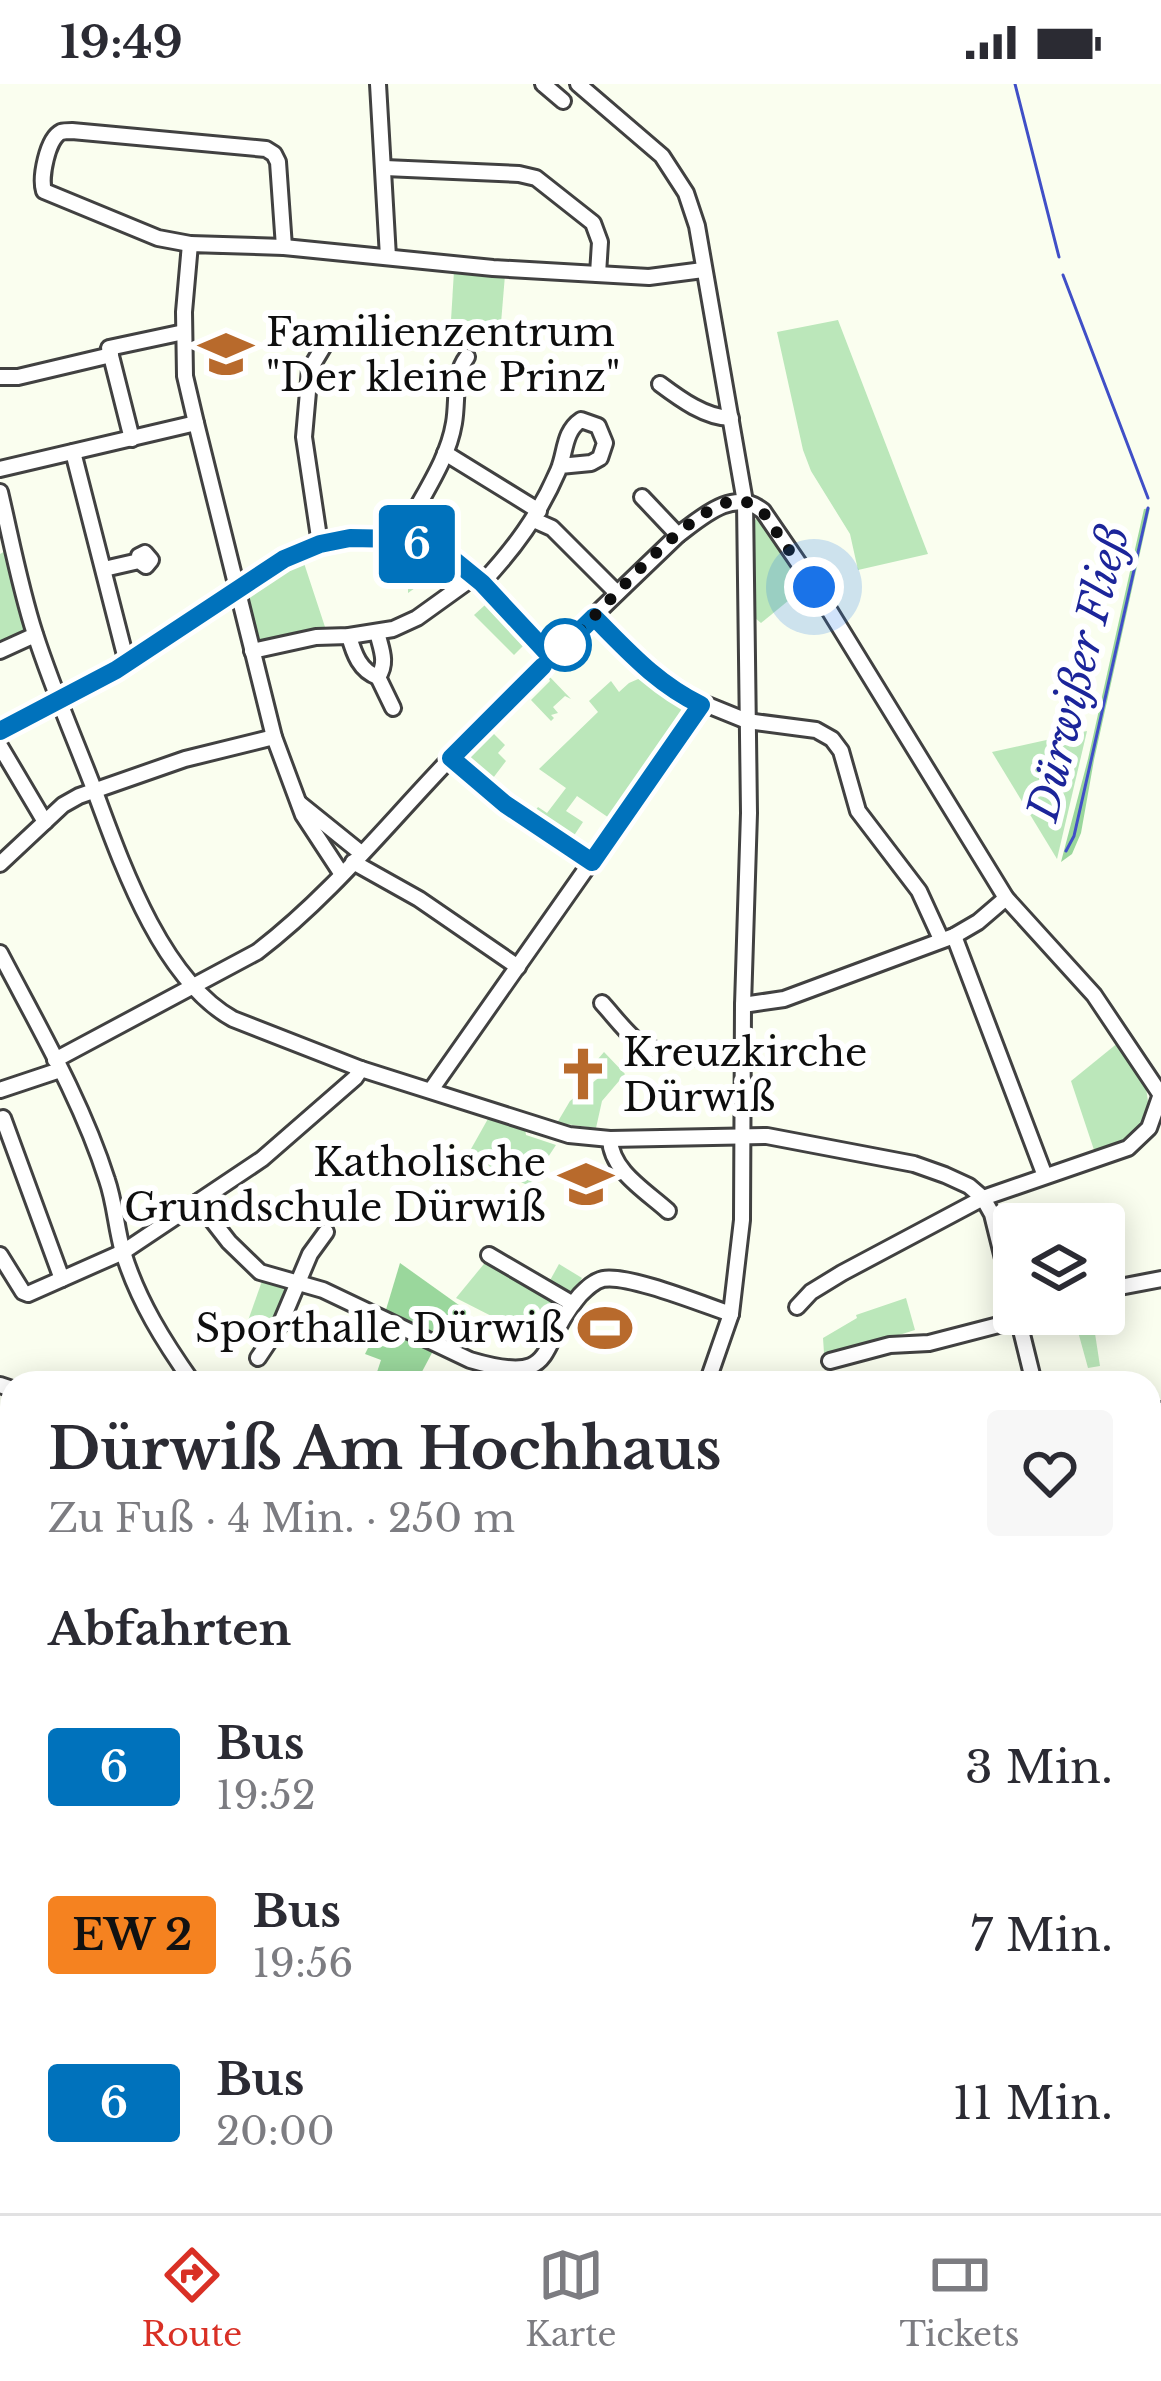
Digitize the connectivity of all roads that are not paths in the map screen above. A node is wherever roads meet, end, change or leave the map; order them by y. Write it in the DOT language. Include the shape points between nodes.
graph roads {
  1 [pos="379,84"];
  2 [pos="543,84"];
  3 [pos="578,84"];
  4 [pos="563,101"];
  5 [pos="385,168"];
  6 [pos="190,244"];
  7 [pos="284,247"];
  8 [pos="388,257"];
  9 [pos="703,270"];
  10 [pos="598,274"];
  11 [pos="184,332"];
  12 [pos="328,339"];
  13 [pos="110,351"];
  14 [pos="467,357"];
  15 [pos="0,377"];
  16 [pos="660,384"];
  17 [pos="731,418"];
  18 [pos="196,423"];
  19 [pos="132,439"];
  20 [pos="73,452"];
  21 [pos="446,453"];
  22 [pos="560,466"];
  23 [pos="0,470"];
  24 [pos="642,497"];
  25 [pos="1,501"];
  26 [pos="745,502"];
  27 [pos="536,516"];
  28 [pos="678,535"];
  29 [pos="401,539"];
  30 [pos="320,544"];
  31 [pos="139,562"];
  32 [pos="104,569"];
  33 [pos="478,580"];
  34 [pos="237,590"];
  35 [pos="617,593"];
  36 [pos="594,617"];
  37 [pos="377,632"];
  38 [pos="35,635"];
  39 [pos="349,636"];
  40 [pos="0,651"];
  41 [pos="252,651"];
  42 [pos="552,658"];
  43 [pos="127,663"];
  44 [pos="379,677"];
  45 [pos="60,701"];
  46 [pos="701,705"];
  47 [pos="393,708"];
  48 [pos="747,721"];
  49 [pos="0,731"];
  50 [pos="274,737"];
  51 [pos="0,746"];
  52 [pos="451,758"];
  53 [pos="94,790"];
  54 [pos="299,803"];
  55 [pos="45,822"];
  56 [pos="352,862"];
  57 [pos="592,862"];
  58 [pos="0,864"];
  59 [pos="1006,898"];
  60 [pos="947,938"];
  61 [pos="0,952"];
  62 [pos="518,967"];
  63 [pos="192,988"];
  64 [pos="602,1003"];
  65 [pos="742,1005"];
  66 [pos="743,1060"];
  67 [pos="57,1065"];
  68 [pos="361,1069"];
  69 [pos="0,1090"];
  70 [pos="431,1090"];
  71 [pos="1161,1094"];
  72 [pos="3,1118"];
  73 [pos="744,1136"];
  74 [pos="610,1139"];
  75 [pos="1045,1176"];
  76 [pos="983,1198"];
  77 [pos="198,1202"];
  78 [pos="668,1210"];
  79 [pos="993,1218"];
  80 [pos="326,1232"];
  81 [pos="123,1252"];
  82 [pos="0,1255"];
  83 [pos="489,1255"];
  84 [pos="62,1279"];
  85 [pos="1161,1279"];
  86 [pos="299,1282"];
  87 [pos="1125,1286"];
  88 [pos="573,1304"];
  89 [pos="797,1307"];
  90 [pos="731,1314"];
  91 [pos="993,1324"];
  92 [pos="1022,1335"];
  93 [pos="258,1358"];
  94 [pos="830,1361"];
  95 [pos="185,1371"];
  96 [pos="711,1371"];
  97 [pos="1031,1371"];
  1 -- 5 [label="street"];
  2 -- 4 [label="street"];
  3 -- 9 [label="street" via="662,156 686,194"];
  5 -- 8 [label="street"];
  5 -- 10 [label="street" via="536,178 593,223"];
  6 -- 7 [label="street"];
  6 -- 7 [label="street" via="44,191 51,142 72,131 266,149 278,162"];
  6 -- 11 [label="street"];
  7 -- 8 [label="street"];
  8 -- 10 [label="street"];
  9 -- 10 [label="street"];
  9 -- 17 [label="street"];
  11 -- 13 [label="street"];
  11 -- 18 [label="street"];
  12 -- 30 [label="street" via="310,369 304,437"];
  13 -- 15 [label="street"];
  13 -- 19 [label="street"];
  14 -- 21 [label="street" via="458,368"];
  16 -- 17 [label="street"];
  17 -- 26 [label="street"];
  18 -- 19 [label="street"];
  18 -- 34 [label="street"];
  19 -- 20 [label="street"];
  20 -- 23 [label="street"];
  20 -- 32 [label="street"];
  21 -- 27 [label="street"];
  21 -- 29 [label="street"];
  22 -- 27 [label="street"];
  24 -- 28 [label="street"];
  25 -- 38 [label="street"];
  26 -- 28 [label="street" via="728,502"];
  26 -- 48 [label="street"];
  26 -- 59 [label="street" via="763,512 814,587"];
  27 -- 33 [label="street"];
  27 -- 35 [label="street"];
  28 -- 35 [label="street"];
  29 -- 30 [label="street"];
  29 -- 33 [label="street"];
  30 -- 34 [label="street"];
  31 -- 32 [label="street"];
  32 -- 43 [label="street"];
  33 -- 37 [label="street"];
  33 -- 42 [label="street"];
  34 -- 41 [label="street"];
  34 -- 43 [label="street"];
  35 -- 36 [label="street"];
  36 -- 42 [label="street"];
  36 -- 46 [label="street" via="648,671"];
  37 -- 39 [label="street"];
  37 -- 44 [label="street" via="385,660"];
  38 -- 40 [label="street"];
  38 -- 45 [label="street"];
  39 -- 41 [label="street"];
  39 -- 44 [label="street" via="363,670"];
  41 -- 50 [label="street"];
  42 -- 52 [label="street"];
  43 -- 45 [label="street"];
  44 -- 47 [label="street"];
  45 -- 49 [label="street"];
  45 -- 53 [label="street"];
  46 -- 48 [label="street"];
  46 -- 57 [label="street"];
  48 -- 60 [label="street" via="832,739 858,811"];
  48 -- 65 [label="street"];
  50 -- 53 [label="street"];
  50 -- 54 [label="street"];
  51 -- 55 [label="street"];
  52 -- 56 [label="street"];
  52 -- 57 [label="street"];
  53 -- 55 [label="street"];
  53 -- 63 [label="street" via="131,886"];
  54 -- 56 [label="street"];
  54 -- 56 [label="street"];
  55 -- 58 [label="street"];
  56 -- 62 [label="street"];
  56 -- 63 [label="street" via="271,942"];
  57 -- 62 [label="street"];
  59 -- 60 [label="street"];
  59 -- 71 [label="street" via="1094,995"];
  60 -- 65 [label="street" via="784,999"];
  60 -- 75 [label="street"];
  61 -- 67 [label="street"];
  62 -- 70 [label="street"];
  63 -- 67 [label="street"];
  63 -- 68 [label="street" via="233,1018"];
  64 -- 66 [label="street" via="647,1046"];
  65 -- 66 [label="street"];
  66 -- 73 [label="street"];
  67 -- 69 [label="street"];
  67 -- 81 [label="street" via="107,1179"];
  68 -- 70 [label="street"];
  68 -- 77 [label="street" via="262,1159"];
  70 -- 74 [label="street" via="569,1135"];
  71 -- 75 [label="street" via="1149,1128 1128,1148"];
  72 -- 84 [label="street"];
  73 -- 74 [label="street"];
  73 -- 76 [label="street" via="914,1163"];
  73 -- 90 [label="street"];
  74 -- 78 [label="street" via="617,1166"];
  75 -- 76 [label="street"];
  76 -- 79 [label="street"];
  76 -- 89 [label="street"];
  77 -- 81 [label="street"];
  77 -- 86 [label="street" via="260,1272"];
  80 -- 86 [label="street"];
  81 -- 84 [label="street"];
  81 -- 95 [label="street" via="149,1316"];
  82 -- 84 [label="street" via="23,1292"];
  83 -- 88 [label="street"];
  85 -- 87 [label="street"];
  86 -- 88 [label="street" via="470,1360 519,1370 543,1358"];
  86 -- 93 [label="street"];
  88 -- 90 [label="street" via="592,1284 614,1278"];
  90 -- 96 [label="street"];
  91 -- 94 [label="street"];
  92 -- 97 [label="street"];
}
